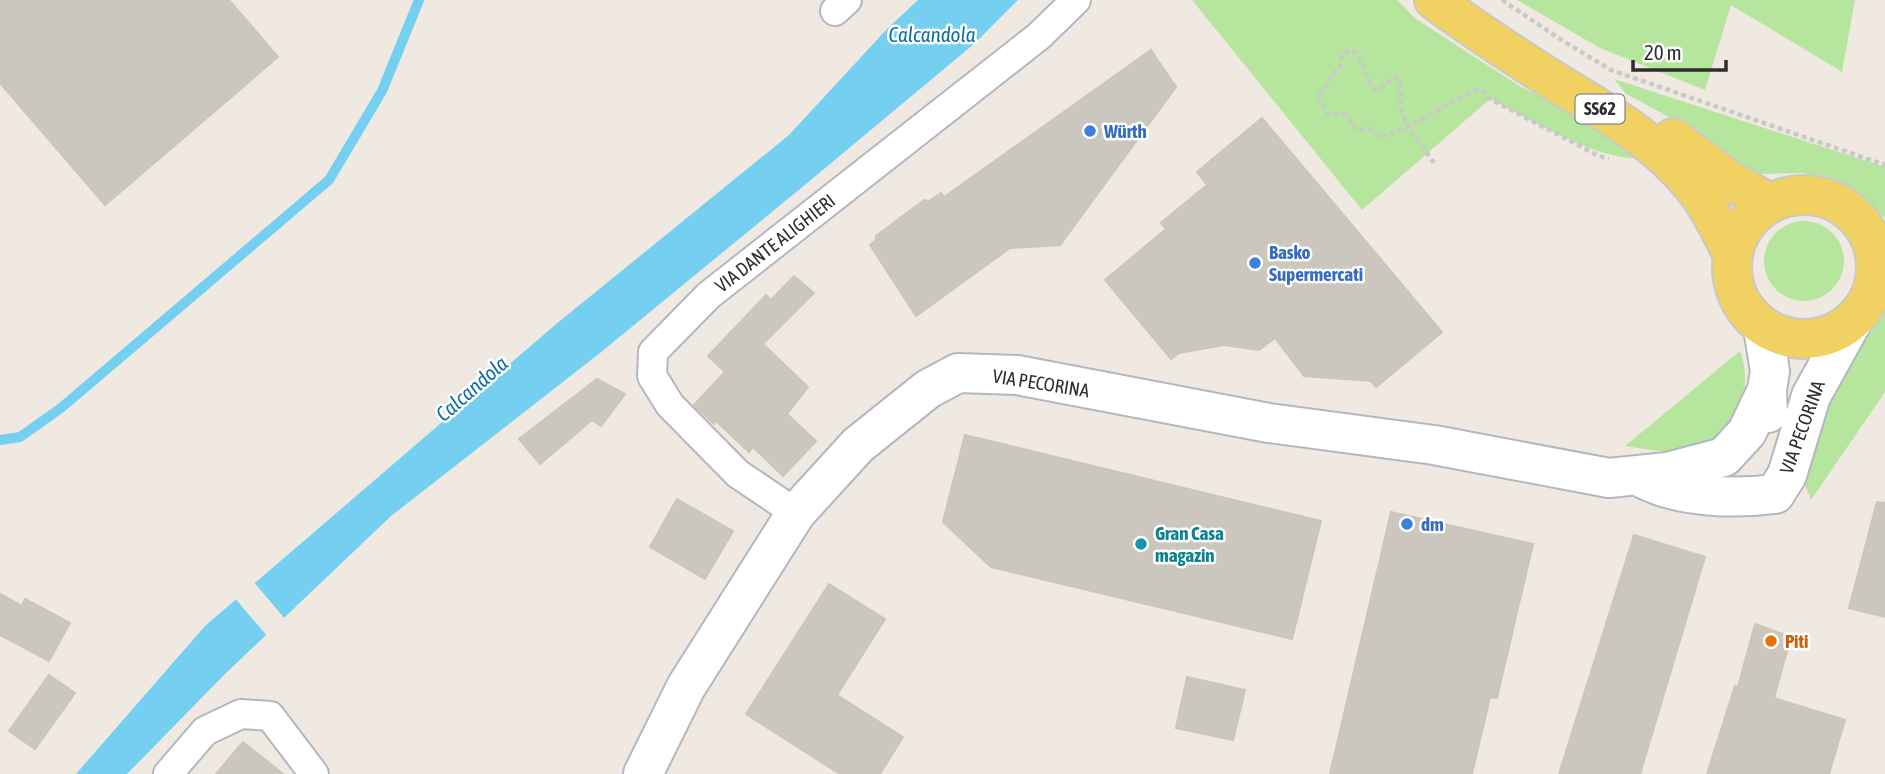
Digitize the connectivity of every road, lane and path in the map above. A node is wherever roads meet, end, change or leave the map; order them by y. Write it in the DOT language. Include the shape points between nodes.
graph roads {
  1 [pos="1076,0"];
  2 [pos="1434,0"];
  3 [pos="1457,0"];
  4 [pos="1502,0"];
  5 [pos="1409,126"];
  6 [pos="1620,162"];
  7 [pos="1434,163"];
  8 [pos="1885,165"];
  9 [pos="1770,203"];
  10 [pos="1877,234"];
  11 [pos="1732,253"];
  12 [pos="1867,305"];
  13 [pos="1763,328"];
  14 [pos="1767,390"];
  15 [pos="1636,475"];
  16 [pos="1775,494"];
  17 [pos="796,513"];
  18 [pos="167,774"];
  19 [pos="314,774"];
  20 [pos="643,774"];
  1 -- 17 [label="street, VIA DANTE ALIGHIERI" via="1038,36 709,295 653,352 652,376 670,405 738,474"];
  2 -- 11 [label="main road, SS62" via="1483,37 1657,149 1692,184"];
  3 -- 9 [label="main road, SS62" via="1612,96 1729,180"];
  4 -- 8 [label="path" via="1611,70"];
  5 -- 5 [label="path" via="1379,138 1370,130 1357,130 1345,114 1329,115 1317,96 1340,67 1342,54 1353,51 1359,55 1370,85 1377,90 1396,77"];
  5 -- 6 [label="path" via="1474,90 1482,91 1599,156"];
  5 -- 7 [label="path"];
  9 -- 10 [label="main road" via="1791,196 1825,198"];
  9 -- 11 [label="main road" via="1740,233"];
  10 -- 12 [label="main road" via="1877,274"];
  11 -- 13 [label="main road" via="1736,295 1747,314"];
  12 -- 13 [label="main road" via="1825,337 1783,338"];
  12 -- 16 [label="street, VIA PECORINA" via="1811,396 1787,475"];
  13 -- 14 [label="street, VIA PECORINA" via="1770,371"];
  14 -- 15 [label="street, VIA PECORINA" via="1747,432 1724,457"];
  14 -- 16 [label="street, VIA PECORINA"];
  15 -- 16 [label="street, VIA PECORINA" via="1662,488 1750,497"];
  15 -- 17 [label="street, VIA PECORINA" via="1609,478 1434,445 1269,424 1017,375 958,373 928,388 858,445"];
  17 -- 20 [label="street, VIA PECORINA" via="686,687"];
  18 -- 19 [label="street" via="205,731 241,714 270,716"];
}
